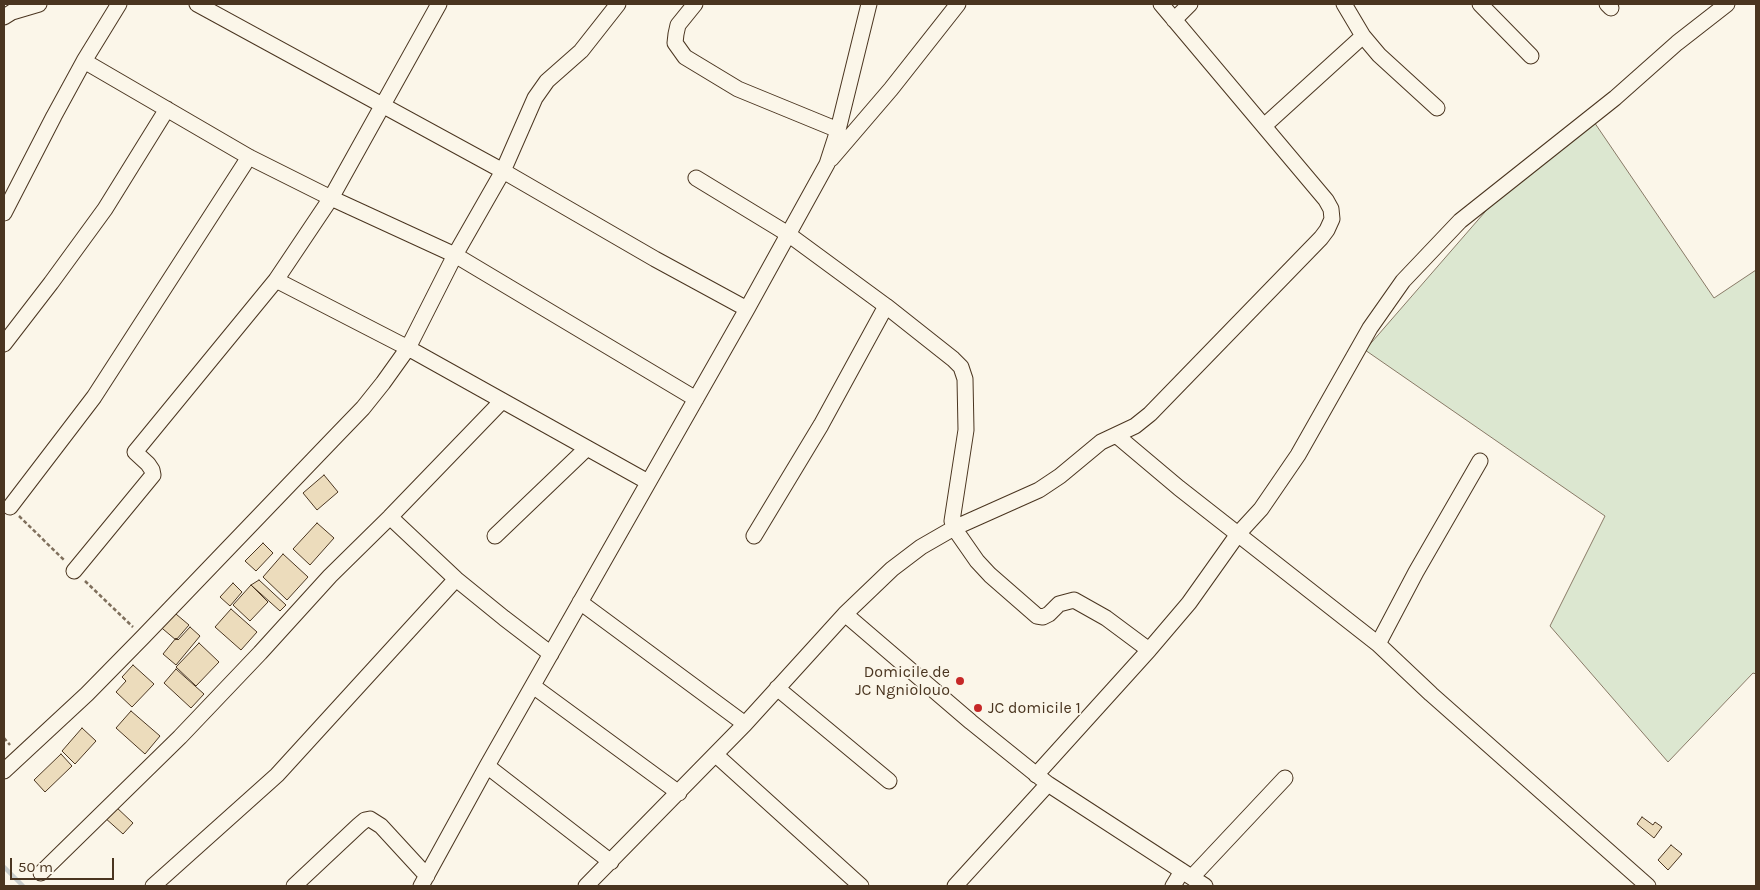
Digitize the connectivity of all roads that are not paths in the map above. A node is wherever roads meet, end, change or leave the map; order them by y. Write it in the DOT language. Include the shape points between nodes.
graph roads {
  1 [pos="40,4"];
  2 [pos="119,4"];
  3 [pos="198,4"];
  4 [pos="439,4"];
  5 [pos="618,4"];
  6 [pos="695,4"];
  7 [pos="869,4"];
  8 [pos="958,4"];
  9 [pos="1161,4"];
  10 [pos="1190,4"];
  11 [pos="1344,4"];
  12 [pos="1480,4"];
  13 [pos="1727,4"];
  14 [pos="4,17"];
  15 [pos="1174,20"];
  16 [pos="1363,36"];
  17 [pos="1532,56"];
  18 [pos="84,60"];
  19 [pos="382,106"];
  20 [pos="1437,108"];
  21 [pos="167,109"];
  22 [pos="1264,126"];
  23 [pos="838,130"];
  24 [pos="249,157"];
  25 [pos="827,164"];
  26 [pos="502,171"];
  27 [pos="696,178"];
  28 [pos="331,198"];
  29 [pos="4,213"];
  30 [pos="788,234"];
  31 [pos="455,255"];
  32 [pos="276,280"];
  33 [pos="886,306"];
  34 [pos="747,310"];
  35 [pos="4,344"];
  36 [pos="408,348"];
  37 [pos="696,399"];
  38 [pos="502,401"];
  39 [pos="1116,435"];
  40 [pos="587,448"];
  41 [pos="1480,461"];
  42 [pos="648,482"];
  43 [pos="10,508"];
  44 [pos="390,516"];
  45 [pos="954,528"];
  46 [pos="1238,534"];
  47 [pos="495,536"];
  48 [pos="754,536"];
  49 [pos="74,570"];
  50 [pos="456,579"];
  51 [pos="580,602"];
  52 [pos="845,614"];
  53 [pos="1378,644"];
  54 [pos="1149,650"];
  55 [pos="551,654"];
  56 [pos="533,686"];
  57 [pos="777,688"];
  58 [pos="745,724"];
  59 [pos="716,755"];
  60 [pos="487,766"];
  61 [pos="4,771"];
  62 [pos="1285,778"];
  63 [pos="1042,780"];
  64 [pos="889,781"];
  65 [pos="679,793"];
  66 [pos="611,862"];
  67 [pos="41,872"];
  68 [pos="1187,874"];
  69 [pos="424,881"];
  70 [pos="153,886"];
  71 [pos="294,886"];
  72 [pos="586,886"];
  73 [pos="860,886"];
  74 [pos="955,886"];
  75 [pos="1173,886"];
  76 [pos="1205,886"];
  77 [pos="1648,886"];
  1 -- 14 [label="street"];
  2 -- 18 [label="street"];
  3 -- 19 [label="street"];
  4 -- 19 [label="street"];
  5 -- 26 [label="street" via="581,51 547,81 535,98"];
  6 -- 23 [label="street" via="678,25 676,34 675,43 685,57 738,89"];
  7 -- 23 [label="street"];
  8 -- 25 [label="street"];
  9 -- 15 [label="street"];
  10 -- 15 [label="street"];
  11 -- 16 [label="street"];
  12 -- 17 [label="street"];
  13 -- 46 [label="street" via="1460,221 1403,280 1370,328 1298,455 1261,509"];
  15 -- 22 [label="street"];
  16 -- 20 [label="street"];
  16 -- 22 [label="street"];
  18 -- 21 [label="street"];
  18 -- 29 [label="street"];
  19 -- 26 [label="street"];
  19 -- 28 [label="street"];
  21 -- 24 [label="street"];
  21 -- 35 [label="street" via="105,209"];
  22 -- 39 [label="street" via="1326,200 1332,220 1321,238 1150,414"];
  23 -- 25 [label="street"];
  24 -- 28 [label="street"];
  24 -- 43 [label="street" via="94,397"];
  25 -- 30 [label="street"];
  26 -- 31 [label="street"];
  26 -- 34 [label="street"];
  27 -- 30 [label="street"];
  28 -- 31 [label="street"];
  28 -- 32 [label="street"];
  30 -- 33 [label="street"];
  30 -- 34 [label="street"];
  31 -- 36 [label="street"];
  31 -- 37 [label="street"];
  32 -- 36 [label="street"];
  32 -- 49 [label="street" via="135,452 148,464 152,475"];
  33 -- 45 [label="street" via="953,359 961,367 965,380 966,430 953,508"];
  33 -- 48 [label="street"];
  34 -- 37 [label="street"];
  36 -- 38 [label="street"];
  36 -- 61 [label="street" via="363,408 94,686"];
  37 -- 42 [label="street"];
  38 -- 40 [label="street"];
  38 -- 44 [label="street"];
  39 -- 45 [label="street" via="1101,442 1039,490"];
  39 -- 46 [label="street"];
  40 -- 42 [label="street"];
  40 -- 47 [label="street"];
  41 -- 53 [label="street"];
  42 -- 51 [label="street"];
  44 -- 50 [label="street"];
  44 -- 67 [label="street" via="180,736"];
  45 -- 52 [label="street" via="892,569"];
  45 -- 54 [label="street" via="990,575 1037,616 1042,617 1059,604 1074,600 1106,618"];
  46 -- 53 [label="street"];
  46 -- 54 [label="street" via="1189,603"];
  50 -- 55 [label="street"];
  50 -- 70 [label="street" via="277,774"];
  51 -- 55 [label="street"];
  51 -- 58 [label="street"];
  52 -- 57 [label="street"];
  52 -- 63 [label="street"];
  53 -- 77 [label="street"];
  54 -- 63 [label="street"];
  55 -- 56 [label="street"];
  56 -- 60 [label="street"];
  56 -- 65 [label="street"];
  57 -- 58 [label="street"];
  57 -- 64 [label="street"];
  58 -- 59 [label="street"];
  59 -- 65 [label="street"];
  59 -- 73 [label="street"];
  60 -- 66 [label="street"];
  60 -- 69 [label="street"];
  62 -- 68 [label="street"];
  63 -- 68 [label="street"];
  63 -- 74 [label="street"];
  65 -- 66 [label="street"];
  66 -- 72 [label="street"];
  68 -- 75 [label="street"];
  68 -- 76 [label="street"];
  69 -- 71 [label="street" via="381,826 370,818"];
}
